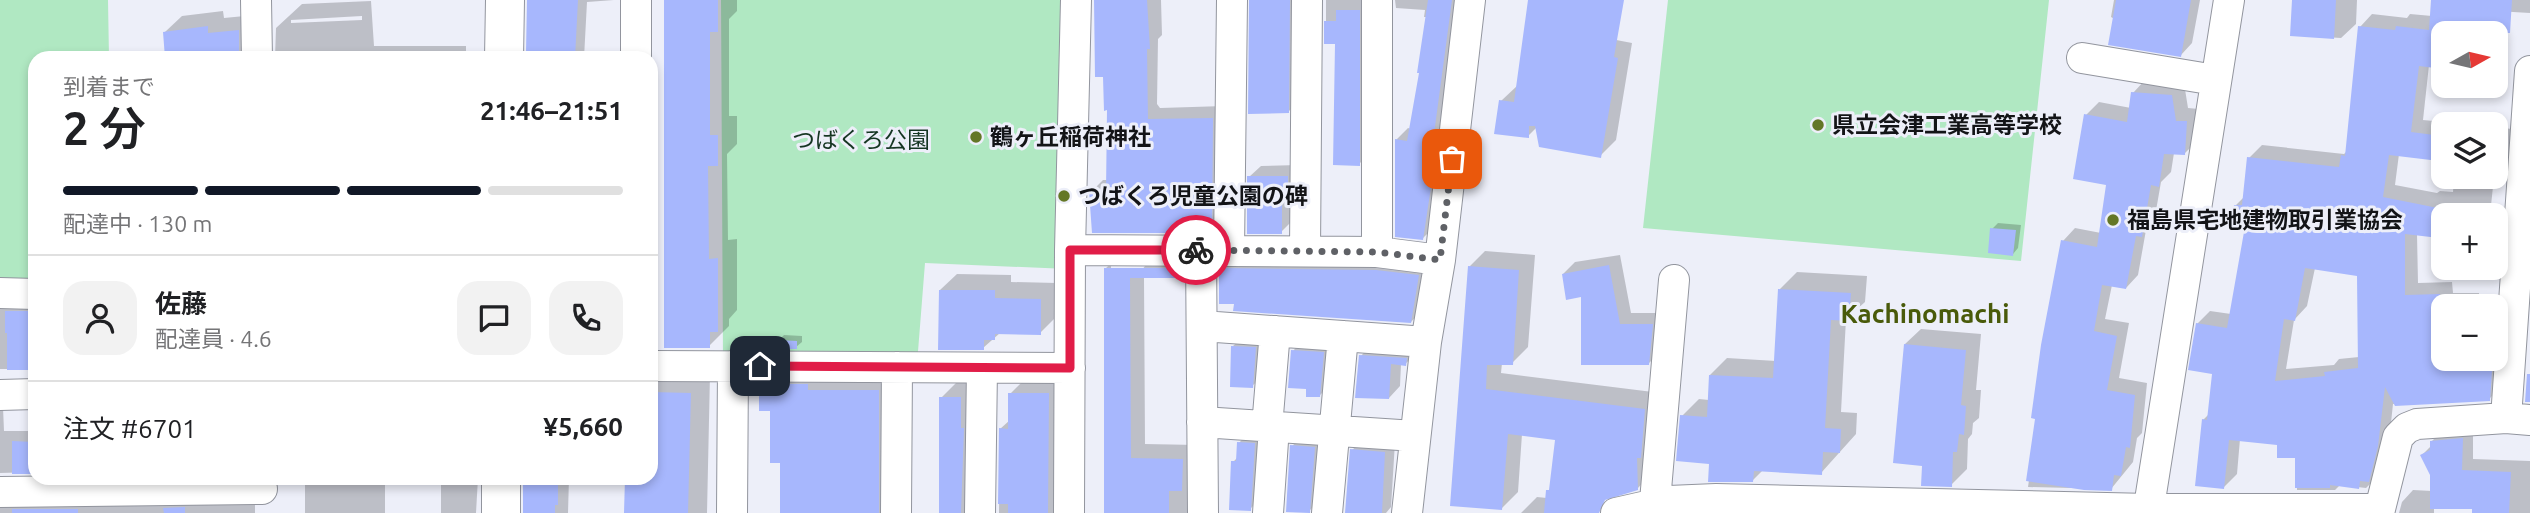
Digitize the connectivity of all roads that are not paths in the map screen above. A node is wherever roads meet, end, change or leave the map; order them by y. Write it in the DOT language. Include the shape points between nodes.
graph roads {
  1 [pos="256,0"];
  2 [pos="505,0"];
  3 [pos="636,0"];
  4 [pos="1076,0"];
  5 [pos="1232,0"];
  6 [pos="1307,0"];
  7 [pos="1377,0"];
  8 [pos="1471,0"];
  9 [pos="2229,0"];
  10 [pos="257,51"];
  11 [pos="504,51"];
  12 [pos="636,51"];
  13 [pos="2081,58"];
  14 [pos="2530,71"];
  15 [pos="2215,80"];
  16 [pos="1070,250"];
  17 [pos="1215,250"];
  18 [pos="1304,250"];
  19 [pos="1377,252"];
  20 [pos="1440,260"];
  21 [pos="1674,280"];
  22 [pos="0,293"];
  23 [pos="28,294"];
  24 [pos="1202,326"];
  25 [pos="1275,331"];
  26 [pos="1343,336"];
  27 [pos="1426,342"];
  28 [pos="658,366"];
  29 [pos="733,366"];
  30 [pos="897,367"];
  31 [pos="982,368"];
  32 [pos="1070,368"];
  33 [pos="28,394"];
  34 [pos="0,395"];
  35 [pos="2518,419"];
  36 [pos="1202,422"];
  37 [pos="1270,427"];
  38 [pos="1334,431"];
  39 [pos="1415,436"];
  40 [pos="500,485"];
  41 [pos="0,492"];
  42 [pos="262,493"];
  43 [pos="1655,508"];
  44 [pos="1817,508"];
  45 [pos="2148,511"];
  46 [pos="501,513"];
  47 [pos="732,513"];
  48 [pos="896,513"];
  49 [pos="980,513"];
  50 [pos="1069,513"];
  51 [pos="1203,513"];
  52 [pos="1268,513"];
  53 [pos="1327,513"];
  54 [pos="1407,513"];
  55 [pos="1616,513"];
  1 -- 10 [label="street"];
  2 -- 11 [label="street"];
  3 -- 12 [label="street"];
  4 -- 16 [label="street"];
  5 -- 17 [label="street"];
  6 -- 18 [label="street"];
  7 -- 19 [label="street"];
  8 -- 20 [label="street"];
  9 -- 15 [label="street"];
  13 -- 15 [label="street"];
  14 -- 35 [label="street"];
  15 -- 45 [label="street"];
  16 -- 17 [label="street"];
  16 -- 32 [label="street"];
  17 -- 18 [label="street"];
  17 -- 24 [label="street"];
  18 -- 19 [label="street"];
  19 -- 20 [label="street"];
  20 -- 27 [label="street"];
  21 -- 43 [label="street"];
  22 -- 23 [label="street"];
  24 -- 25 [label="street"];
  24 -- 36 [label="street"];
  25 -- 26 [label="street"];
  25 -- 37 [label="street"];
  26 -- 27 [label="street"];
  26 -- 38 [label="street"];
  27 -- 39 [label="street"];
  28 -- 29 [label="street"];
  29 -- 30 [label="street"];
  29 -- 47 [label="street"];
  30 -- 31 [label="street"];
  30 -- 48 [label="street"];
  31 -- 32 [label="street"];
  31 -- 49 [label="street"];
  32 -- 50 [label="street"];
  33 -- 34 [label="street"];
  35 -- 45 [label="street" via="2407,428 2398,437 2380,509"];
  36 -- 37 [label="street"];
  36 -- 51 [label="street"];
  37 -- 38 [label="street"];
  37 -- 52 [label="street"];
  38 -- 39 [label="street"];
  38 -- 53 [label="street"];
  39 -- 54 [label="street"];
  40 -- 46 [label="street"];
  41 -- 42 [label="street"];
  43 -- 44 [label="street" via="1716,499"];
  43 -- 55 [label="street"];
  44 -- 45 [label="street" via="1994,504"];
}
